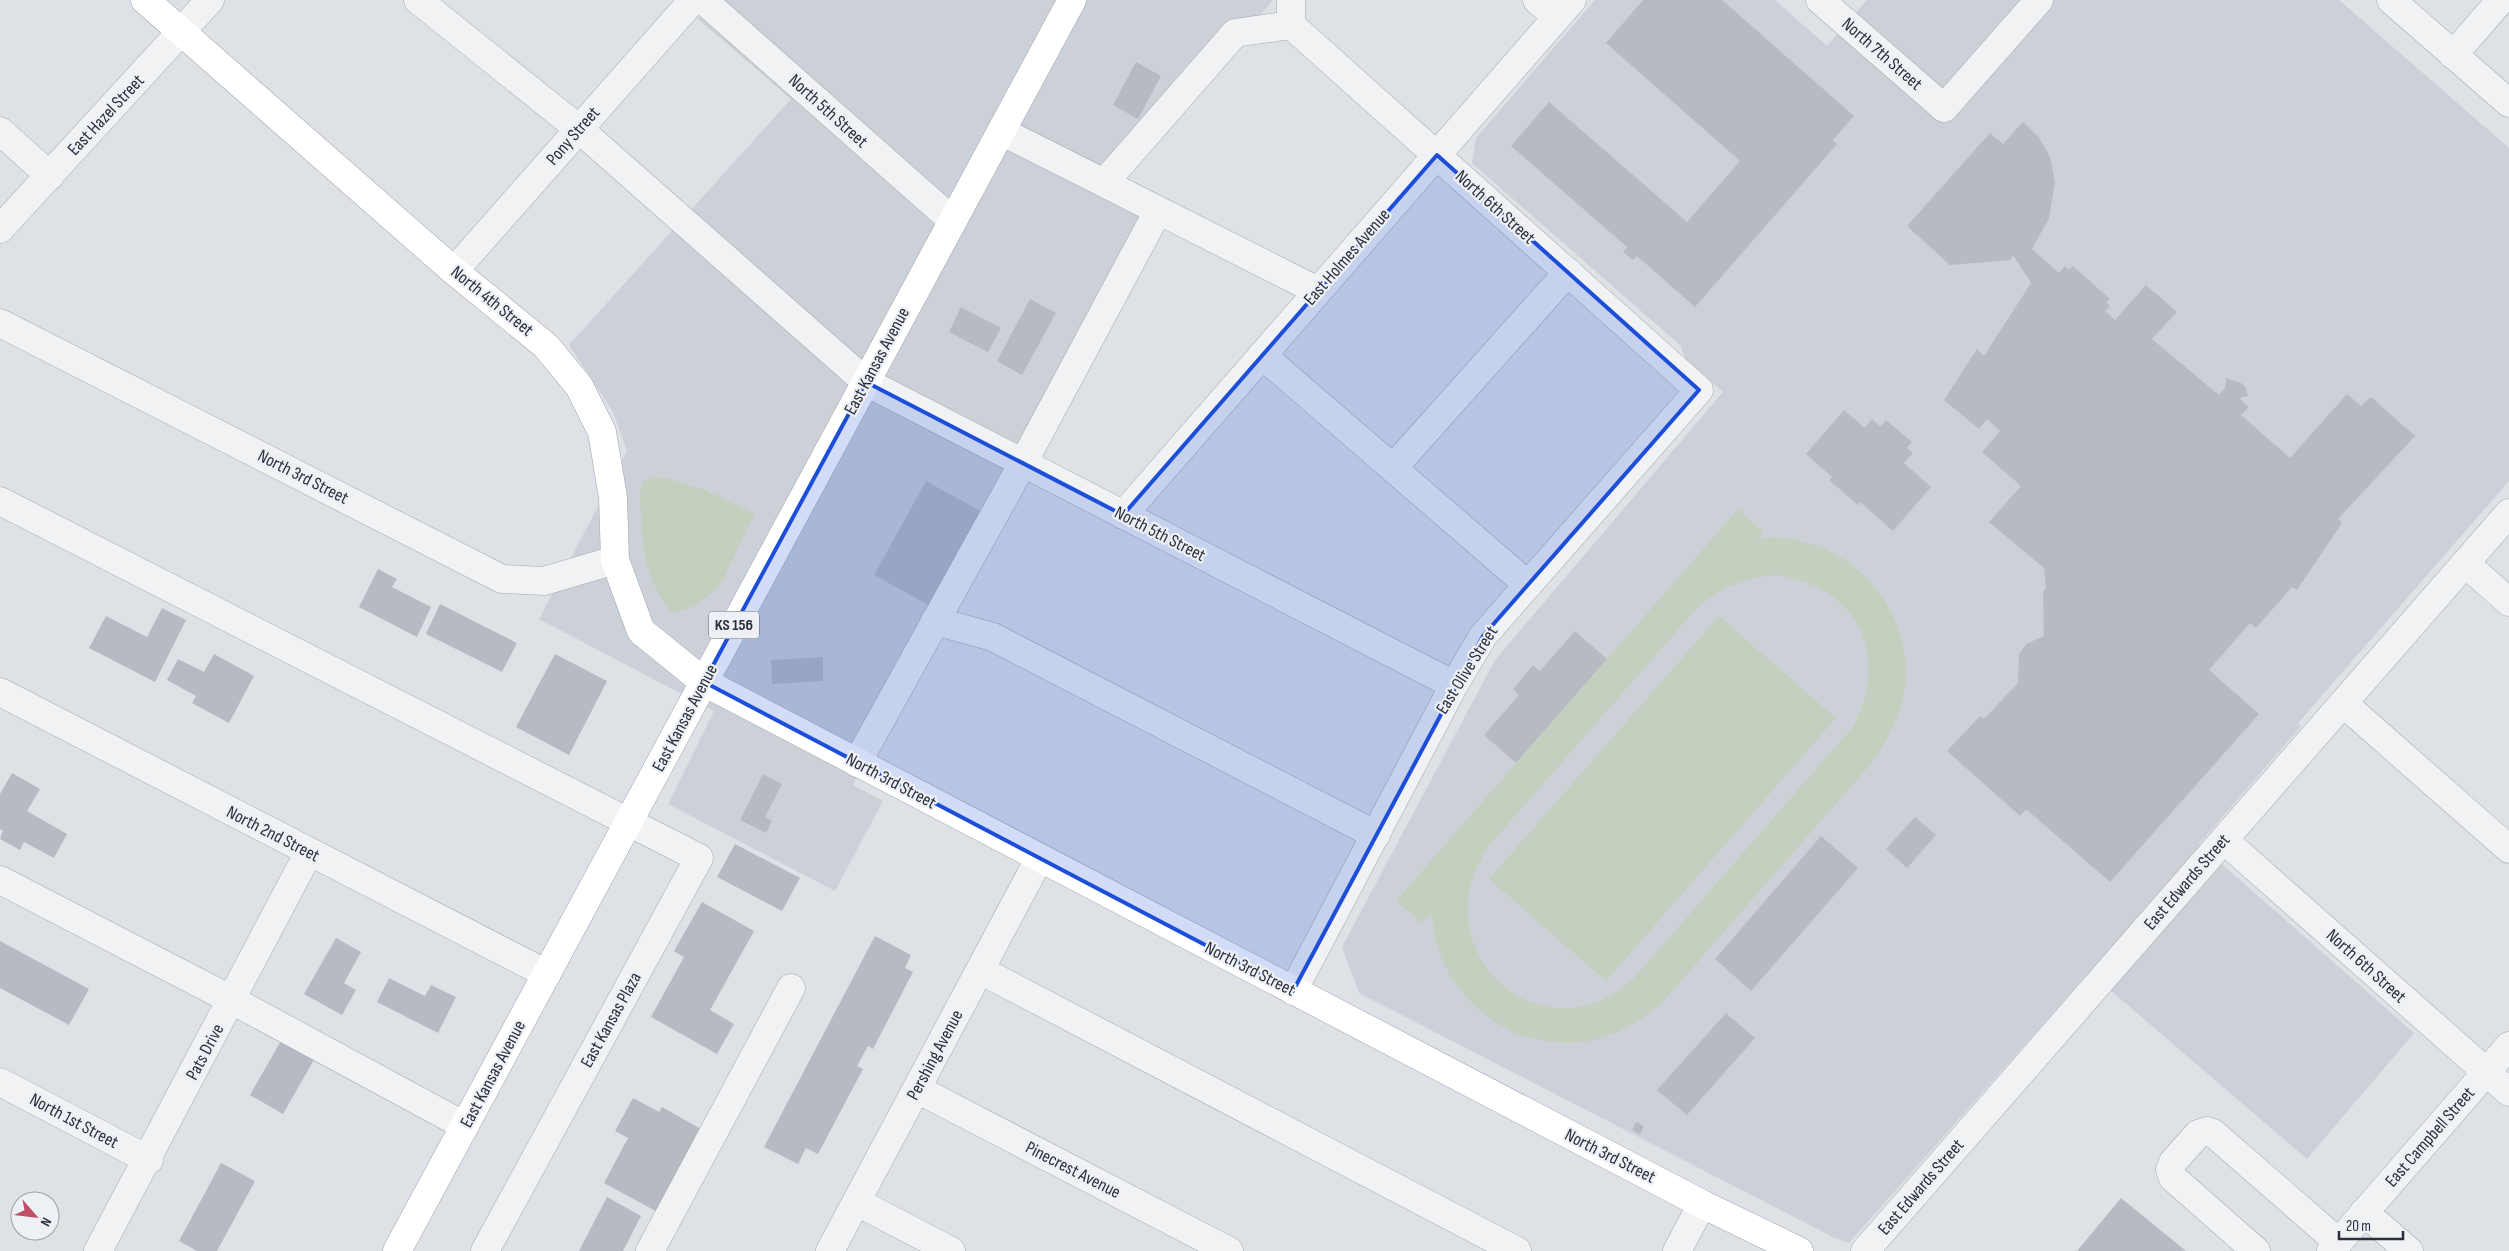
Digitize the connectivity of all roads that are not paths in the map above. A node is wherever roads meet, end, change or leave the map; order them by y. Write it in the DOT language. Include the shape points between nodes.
graph roads {
  1 [pos="145,0"];
  2 [pos="210,0"];
  3 [pos="418,0"];
  4 [pos="693,0"];
  5 [pos="703,0"];
  6 [pos="1072,0"];
  7 [pos="1820,0"];
  8 [pos="2039,0"];
  9 [pos="2391,0"];
  10 [pos="2501,0"];
  11 [pos="1555,6"];
  12 [pos="1291,13"];
  13 [pos="182,32"];
  14 [pos="2454,55"];
  15 [pos="2509,103"];
  16 [pos="579,129"];
  17 [pos="0,131"];
  18 [pos="1001,131"];
  19 [pos="1437,155"];
  20 [pos="50,176"];
  21 [pos="1104,183"];
  22 [pos="1158,210"];
  23 [pos="952,221"];
  24 [pos="0,230"];
  25 [pos="454,271"];
  26 [pos="1568,272"];
  27 [pos="1318,291"];
  28 [pos="0,323"];
  29 [pos="1262,355"];
  30 [pos="866,382"];
  31 [pos="1699,390"];
  32 [pos="1023,464"];
  33 [pos="1393,468"];
  34 [pos="0,501"];
  35 [pos="2509,513"];
  36 [pos="1123,515"];
  37 [pos="614,560"];
  38 [pos="2465,563"];
  39 [pos="1528,585"];
  40 [pos="2509,602"];
  41 [pos="935,622"];
  42 [pos="704,682"];
  43 [pos="1454,686"];
  44 [pos="0,692"];
  45 [pos="2343,703"];
  46 [pos="857,763"];
  47 [pos="629,822"];
  48 [pos="1376,835"];
  49 [pos="2224,840"];
  50 [pos="2509,849"];
  51 [pos="309,852"];
  52 [pos="1039,859"];
  53 [pos="0,880"];
  54 [pos="980,970"];
  55 [pos="547,974"];
  56 [pos="791,988"];
  57 [pos="1293,991"];
  58 [pos="232,1000"];
  59 [pos="2509,1046"];
  60 [pos="2487,1072"];
  61 [pos="0,1082"];
  62 [pos="917,1089"];
  63 [pos="2509,1092"];
  64 [pos="465,1126"];
  65 [pos="148,1160"];
  66 [pos="857,1202"];
  67 [pos="1702,1204"];
  68 [pos="2364,1212"];
  69 [pos="2341,1246"];
  70 [pos="98,1251"];
  71 [pos="397,1251"];
  72 [pos="485,1251"];
  73 [pos="650,1251"];
  74 [pos="830,1251"];
  75 [pos="951,1251"];
  76 [pos="1229,1251"];
  77 [pos="1517,1251"];
  78 [pos="1677,1251"];
  79 [pos="1799,1251"];
  80 [pos="1865,1251"];
  81 [pos="2256,1251"];
  82 [pos="2409,1251"];
  1 -- 13 [label="main road, North 4th Street"];
  2 -- 13 [label="street, East Hazel Street"];
  3 -- 16 [label="street, North 5th Street"];
  4 -- 16 [label="street, Pony Street"];
  5 -- 23 [label="street, North 5th Street"];
  6 -- 18 [label="main road, East Kansas Avenue / KS 156"];
  7 -- 8 [label="street, North 7th Street" via="1944,108"];
  9 -- 14 [label="street"];
  10 -- 14 [label="street"];
  11 -- 19 [label="street, East Holmes Avenue"];
  12 -- 19 [label="street, North 6th Street"];
  12 -- 21 [label="street" via="1234,33"];
  13 -- 20 [label="street, East Hazel Street"];
  13 -- 25 [label="main road, North 4th Street"];
  14 -- 15 [label="street"];
  16 -- 25 [label="street, Pony Street"];
  16 -- 30 [label="street, North 5th Street"];
  17 -- 20 [label="street"];
  18 -- 21 [label="street"];
  18 -- 23 [label="main road, East Kansas Avenue / KS 156"];
  19 -- 26 [label="street, North 6th Street"];
  19 -- 27 [label="street, East Holmes Avenue"];
  20 -- 24 [label="street, East Hazel Street"];
  21 -- 22 [label="street"];
  22 -- 27 [label="street"];
  22 -- 32 [label="street"];
  23 -- 30 [label="main road, East Kansas Avenue / KS 156"];
  25 -- 37 [label="main road, North 4th Street" via="546,346 579,386 602,432 613,497"];
  26 -- 31 [label="street, North 6th Street"];
  26 -- 33 [label="street"];
  27 -- 29 [label="street, East Holmes Avenue"];
  28 -- 37 [label="street, North 3rd Street" via="502,579 544,581"];
  29 -- 33 [label="street"];
  29 -- 36 [label="street, East Holmes Avenue"];
  30 -- 32 [label="street, North 5th Street"];
  30 -- 42 [label="main road, East Kansas Avenue / KS 156"];
  31 -- 39 [label="street, East Olive Street"];
  32 -- 36 [label="street, North 5th Street"];
  32 -- 41 [label="street"];
  33 -- 39 [label="street"];
  34 -- 47 [label="street"];
  35 -- 38 [label="street, East Edwards Street"];
  36 -- 43 [label="street, North 5th Street"];
  37 -- 42 [label="main road, North 4th Street" via="641,631"];
  38 -- 40 [label="street"];
  38 -- 45 [label="street, East Edwards Street"];
  39 -- 43 [label="street, East Olive Street" via="1483,636"];
  41 -- 46 [label="street"];
  41 -- 48 [label="street" via="993,637"];
  42 -- 46 [label="main road, North 3rd Street"];
  42 -- 47 [label="main road, East Kansas Avenue / KS 156"];
  43 -- 48 [label="street, East Olive Street"];
  44 -- 51 [label="street, North 2nd Street"];
  45 -- 49 [label="street, East Edwards Street"];
  45 -- 50 [label="street"];
  46 -- 52 [label="main road, North 3rd Street"];
  47 -- 55 [label="main road, East Kansas Avenue / KS 156"];
  47 -- 72 [label="street, East Kansas Plaza" via="699,858"];
  48 -- 57 [label="street, East Olive Street"];
  49 -- 60 [label="street, North 6th Street"];
  49 -- 80 [label="street, East Edwards Street"];
  51 -- 55 [label="street, North 2nd Street"];
  51 -- 58 [label="street, Pats Drive"];
  52 -- 54 [label="street, Pershing Avenue"];
  52 -- 57 [label="main road, North 3rd Street"];
  53 -- 58 [label="street"];
  54 -- 62 [label="street, Pershing Avenue"];
  54 -- 77 [label="street"];
  55 -- 64 [label="main road, East Kansas Avenue / KS 156"];
  56 -- 73 [label="street"];
  57 -- 67 [label="main road, North 3rd Street"];
  58 -- 64 [label="street"];
  58 -- 65 [label="street, Pats Drive"];
  59 -- 60 [label="street, East Campbell Street"];
  60 -- 63 [label="street, North 6th Street"];
  60 -- 68 [label="street, East Campbell Street"];
  61 -- 65 [label="street, North 1st Street"];
  62 -- 66 [label="street, Pershing Avenue"];
  62 -- 76 [label="street, Pinecrest Avenue"];
  64 -- 71 [label="main road, East Kansas Avenue / KS 156"];
  65 -- 70 [label="street, Pats Drive"];
  66 -- 74 [label="street, Pershing Avenue"];
  66 -- 75 [label="street"];
  67 -- 78 [label="street"];
  67 -- 79 [label="main road, North 3rd Street"];
  68 -- 69 [label="street, East Campbell Street"];
  68 -- 82 [label="street"];
  69 -- 81 [label="street" via="2213,1133 2198,1134 2172,1162 2173,1178"];
}
